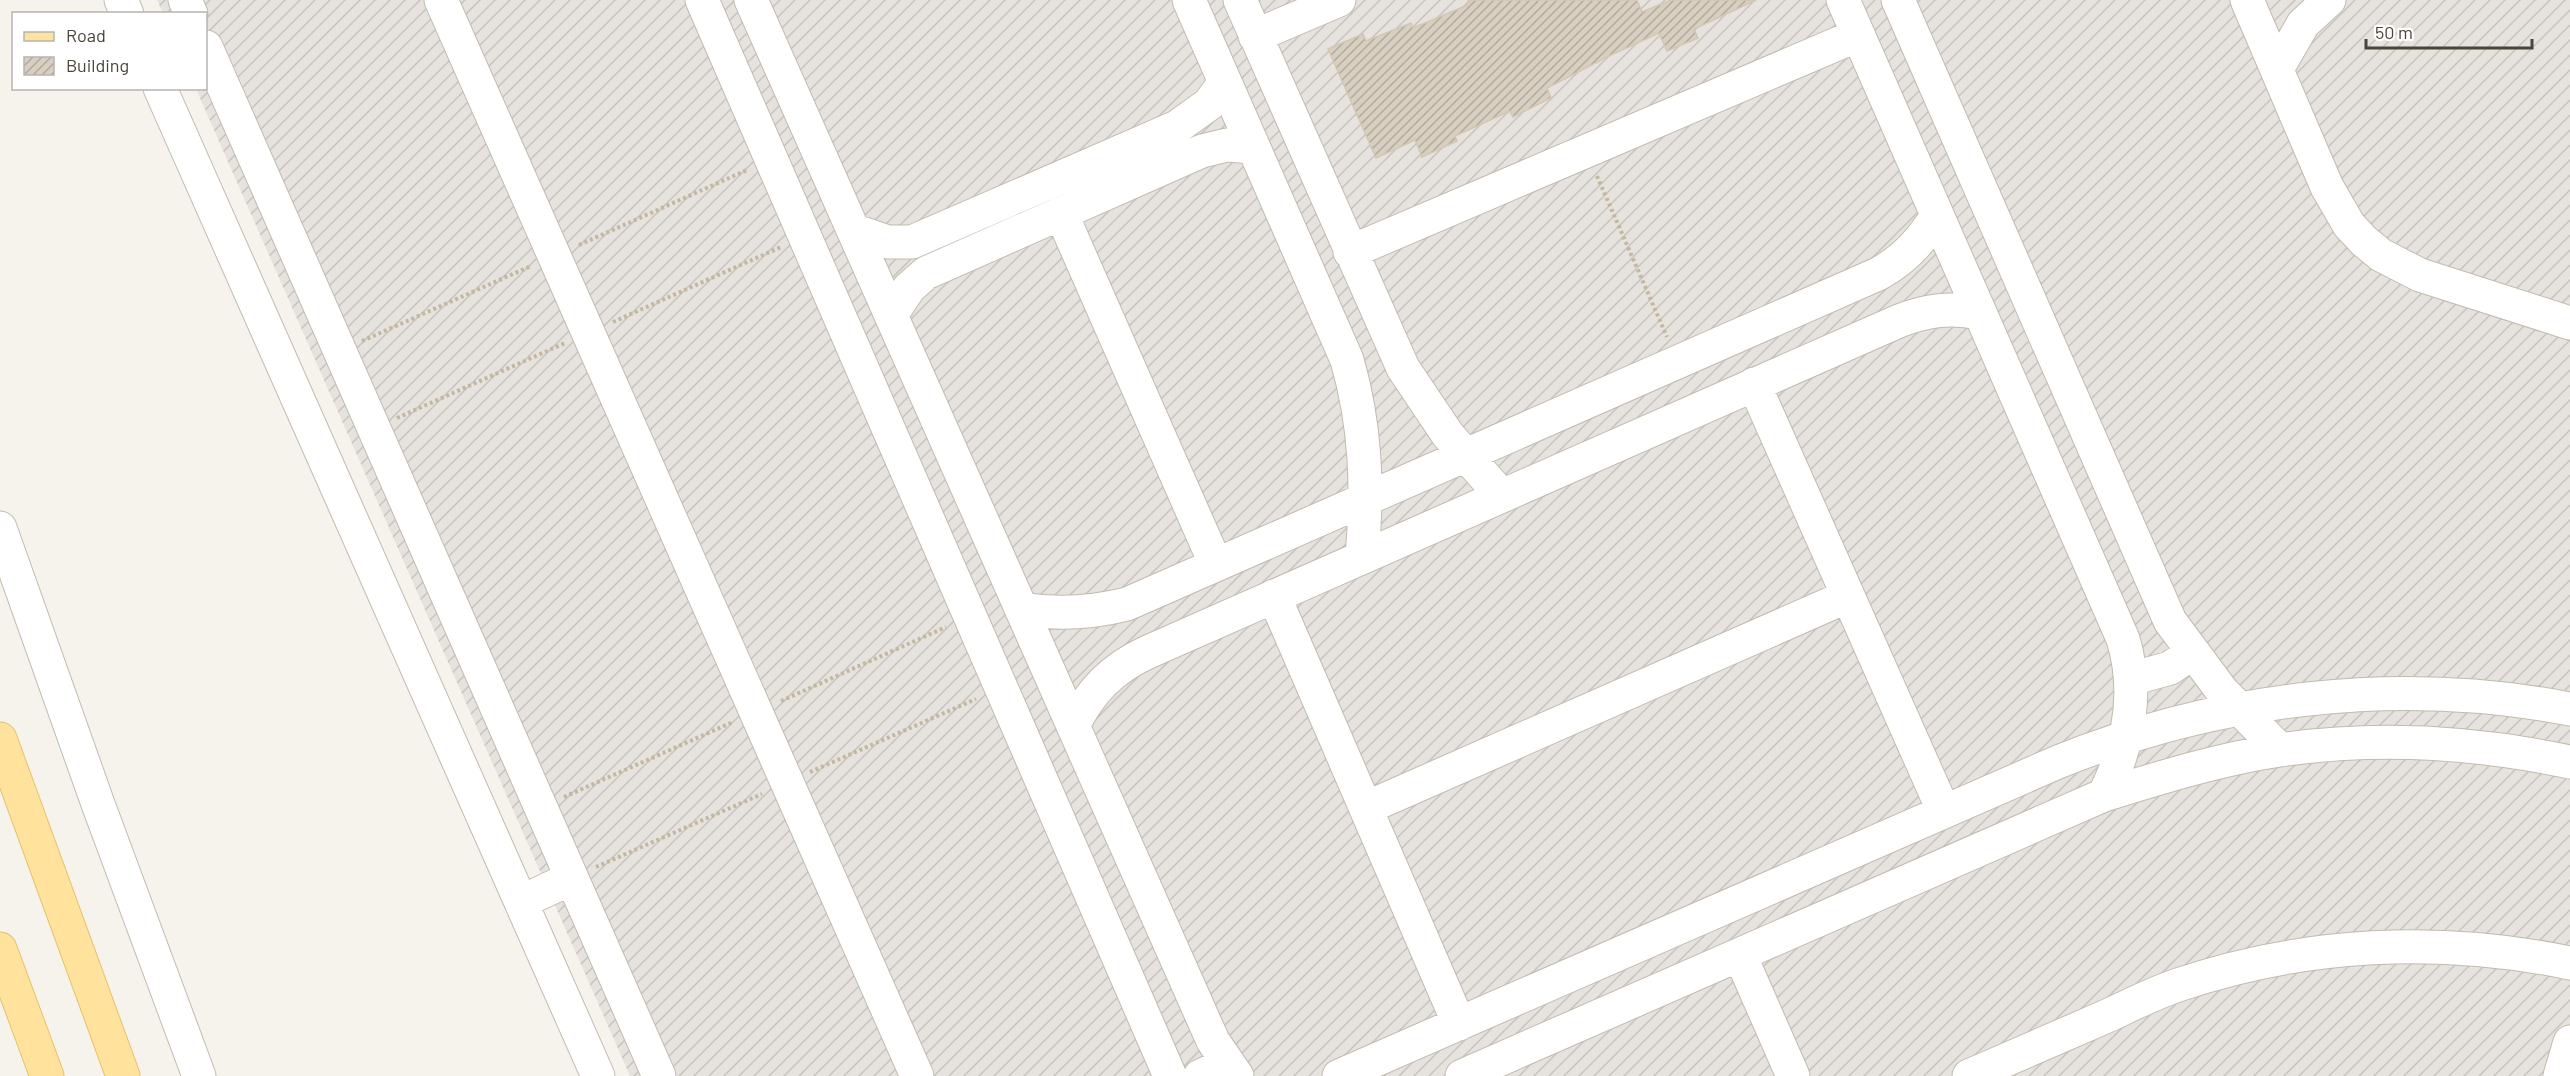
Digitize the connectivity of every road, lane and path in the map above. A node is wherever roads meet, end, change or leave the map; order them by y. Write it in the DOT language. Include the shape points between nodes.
graph roads {
  1 [pos="441,0"];
  2 [pos="702,0"];
  3 [pos="751,0"];
  4 [pos="1189,0"];
  5 [pos="1240,0"];
  6 [pos="1339,0"];
  7 [pos="1843,0"];
  8 [pos="1898,0"];
  9 [pos="2247,0"];
  10 [pos="2329,0"];
  11 [pos="1858,35"];
  12 [pos="1255,36"];
  13 [pos="207,49"];
  14 [pos="2277,69"];
  15 [pos="1225,82"];
  16 [pos="161,90"];
  17 [pos="1183,141"];
  18 [pos="1253,147"];
  19 [pos="1586,151"];
  20 [pos="1061,213"];
  21 [pos="1937,215"];
  22 [pos="853,230"];
  23 [pos="912,242"];
  24 [pos="1350,252"];
  25 [pos="926,273"];
  26 [pos="1878,274"];
  27 [pos="1980,313"];
  28 [pos="891,315"];
  29 [pos="1899,321"];
  30 [pos="2570,323"];
  31 [pos="1678,362"];
  32 [pos="1403,368"];
  33 [pos="1754,384"];
  34 [pos="1355,388"];
  35 [pos="1465,456"];
  36 [pos="961,473"];
  37 [pos="917,493"];
  38 [pos="1502,496"];
  39 [pos="1367,499"];
  40 [pos="0,528"];
  41 [pos="1362,557"];
  42 [pos="1216,565"];
  43 [pos="1274,596"];
  44 [pos="1848,596"];
  45 [pos="1127,604"];
  46 [pos="1021,609"];
  47 [pos="1148,652"];
  48 [pos="2192,653"];
  49 [pos="2131,679"];
  50 [pos="2237,709"];
  51 [pos="2570,709"];
  52 [pos="1073,726"];
  53 [pos="2126,736"];
  54 [pos="0,740"];
  55 [pos="2280,750"];
  56 [pos="2570,762"];
  57 [pos="2104,795"];
  58 [pos="1366,808"];
  59 [pos="1944,812"];
  60 [pos="572,878"];
  61 [pos="521,902"];
  62 [pos="0,949"];
  63 [pos="1740,955"];
  64 [pos="2570,963"];
  65 [pos="1459,1024"];
  66 [pos="2570,1042"];
  67 [pos="1221,1072"];
  68 [pos="47,1076"];
  69 [pos="123,1076"];
  70 [pos="199,1076"];
  71 [pos="598,1076"];
  72 [pos="660,1076"];
  73 [pos="917,1076"];
  74 [pos="1170,1076"];
  75 [pos="1339,1076"];
  76 [pos="1462,1076"];
  77 [pos="1793,1076"];
  78 [pos="1969,1076"];
  79 [pos="2560,1076"];
  1 -- 73 [label="street"];
  2 -- 37 [label="street"];
  3 -- 22 [label="street"];
  4 -- 15 [label="street"];
  5 -- 12 [label="street"];
  6 -- 12 [label="street"];
  7 -- 11 [label="street"];
  8 -- 48 [label="street" via="2170,621"];
  9 -- 14 [label="street"];
  10 -- 14 [label="street" via="2303,24"];
  11 -- 19 [label="street"];
  11 -- 21 [label="street"];
  12 -- 24 [label="street"];
  13 -- 60 [label="street"];
  14 -- 30 [label="street" via="2337,207 2364,242 2420,275"];
  15 -- 17 [label="street"];
  15 -- 18 [label="street"];
  16 -- 61 [label="street"];
  17 -- 18 [label="street"];
  17 -- 20 [label="street"];
  17 -- 23 [label="street"];
  18 -- 34 [label="street" via="1347,360"];
  19 -- 24 [label="street"];
  19 -- 31 [label="path"];
  20 -- 25 [label="street"];
  20 -- 42 [label="street"];
  21 -- 26 [label="street" via="1907,255"];
  21 -- 27 [label="street"];
  22 -- 23 [label="street" via="888,242"];
  22 -- 28 [label="street"];
  23 -- 25 [label="street"];
  24 -- 32 [label="street"];
  25 -- 28 [label="street" via="909,288"];
  26 -- 29 [label="street"];
  26 -- 31 [label="street"];
  27 -- 29 [label="street" via="1947,309"];
  27 -- 49 [label="street" via="2123,639"];
  28 -- 36 [label="street"];
  29 -- 33 [label="street"];
  31 -- 35 [label="street"];
  32 -- 34 [label="street"];
  32 -- 35 [label="street" via="1431,413"];
  33 -- 38 [label="street"];
  33 -- 44 [label="street"];
  34 -- 39 [label="street" via="1364,443"];
  35 -- 38 [label="street"];
  35 -- 39 [label="street"];
  36 -- 37 [label="street"];
  36 -- 46 [label="street"];
  37 -- 74 [label="street"];
  38 -- 41 [label="street"];
  39 -- 41 [label="street"];
  39 -- 42 [label="street"];
  40 -- 70 [label="street"];
  41 -- 43 [label="street"];
  42 -- 45 [label="street"];
  43 -- 47 [label="street"];
  43 -- 58 [label="street"];
  44 -- 58 [label="street"];
  44 -- 59 [label="street"];
  45 -- 46 [label="street" via="1074,613"];
  45 -- 47 [label="street"];
  46 -- 52 [label="street"];
  47 -- 52 [label="street" via="1103,681"];
  48 -- 49 [label="street" via="2164,671"];
  48 -- 50 [label="street"];
  49 -- 53 [label="street"];
  50 -- 51 [label="street" via="2300,699 2405,694 2509,700"];
  50 -- 53 [label="street"];
  50 -- 55 [label="street"];
  52 -- 67 [label="street" via="1213,1041"];
  53 -- 57 [label="street" via="2121,758"];
  53 -- 59 [label="street"];
  54 -- 69 [label="main road"];
  55 -- 56 [label="street" via="2403,742 2475,746"];
  55 -- 57 [label="street" via="2211,764"];
  57 -- 63 [label="street"];
  58 -- 65 [label="street"];
  59 -- 65 [label="street"];
  60 -- 61 [label="street"];
  60 -- 72 [label="street"];
  61 -- 71 [label="street"];
  62 -- 68 [label="main road"];
  63 -- 76 [label="street"];
  63 -- 77 [label="street"];
  64 -- 78 [label="street" via="2474,948 2413,946 2293,956 2177,985"];
  65 -- 75 [label="street"];
  66 -- 79 [label="street"];
}
